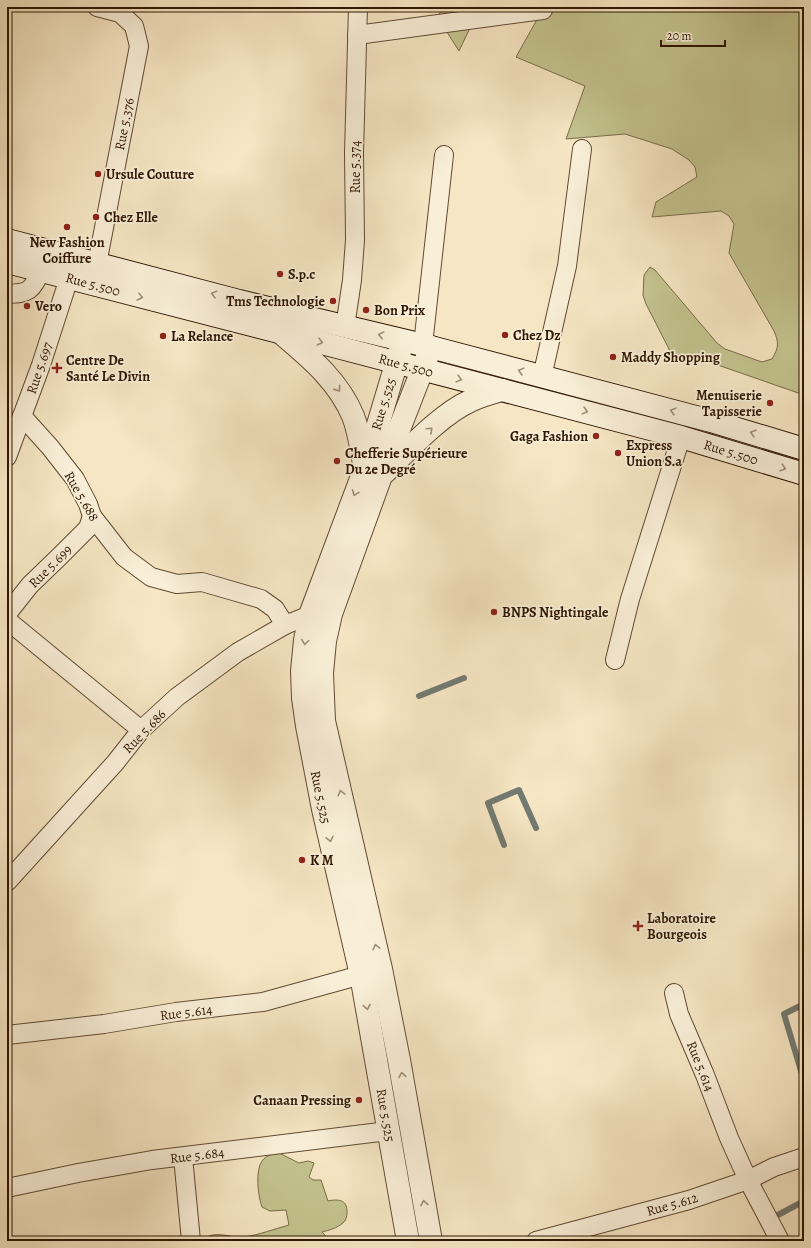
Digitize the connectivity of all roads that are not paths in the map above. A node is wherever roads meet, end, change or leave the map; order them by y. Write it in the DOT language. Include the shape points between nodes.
graph roads {
  1 [pos="97,7"];
  2 [pos="358,7"];
  3 [pos="543,10"];
  4 [pos="357,35"];
  5 [pos="582,149"];
  6 [pos="444,155"];
  7 [pos="7,240"];
  8 [pos="7,262"];
  9 [pos="97,264"];
  10 [pos="41,271"];
  11 [pos="69,278"];
  12 [pos="7,294"];
  13 [pos="345,327"];
  14 [pos="281,332"];
  15 [pos="402,340"];
  16 [pos="427,346"];
  17 [pos="396,362"];
  18 [pos="423,369"];
  19 [pos="542,376"];
  20 [pos="502,390"];
  21 [pos="22,416"];
  22 [pos="681,437"];
  23 [pos="804,449"];
  24 [pos="7,457"];
  25 [pos="373,472"];
  26 [pos="804,474"];
  27 [pos="92,516"];
  28 [pos="7,614"];
  29 [pos="310,615"];
  30 [pos="7,620"];
  31 [pos="285,625"];
  32 [pos="615,660"];
  33 [pos="141,730"];
  34 [pos="7,882"];
  35 [pos="361,975"];
  36 [pos="674,993"];
  37 [pos="7,1035"];
  38 [pos="388,1131"];
  39 [pos="183,1157"];
  40 [pos="804,1157"];
  41 [pos="748,1180"];
  42 [pos="7,1188"];
  43 [pos="190,1241"];
  44 [pos="408,1241"];
  45 [pos="431,1241"];
  46 [pos="536,1241"];
  47 [pos="780,1241"];
  1 -- 9 [label="street, Rue 5.376" via="120,13 134,26 139,46"];
  2 -- 4 [label="street, Rue 5.374"];
  3 -- 4 [label="street"];
  4 -- 13 [label="street, Rue 5.374" via="354,153 356,240"];
  5 -- 19 [label="street" via="567,266"];
  6 -- 16 [label="street"];
  7 -- 9 [label="street, Rue 5.500"];
  8 -- 10 [label="street, Rue 5.500"];
  13 -- 9 [label="street, Rue 5.500, one-way"];
  10 -- 11 [label="street, Rue 5.500"];
  10 -- 12 [label="street" via="34,286 26,292"];
  11 -- 14 [label="street, Rue 5.500, one-way"];
  11 -- 21 [label="street, Rue 5.697"];
  15 -- 13 [label="street, Rue 5.500, one-way"];
  14 -- 17 [label="street, Rue 5.500, one-way"];
  14 -- 25 [label="street, one-way" via="325,372 340,391 353,416"];
  15 -- 16 [label="street, Rue 5.500"];
  15 -- 17 [label="street, Rue 5.525"];
  16 -- 18 [label="street, Rue 5.525"];
  19 -- 16 [label="street, Rue 5.500, one-way"];
  17 -- 18 [label="street, Rue 5.500"];
  17 -- 25 [label="street, Rue 5.525"];
  18 -- 20 [label="street, Rue 5.500, one-way"];
  18 -- 25 [label="street, Rue 5.525"];
  23 -- 19 [label="street, Rue 5.500, one-way" via="711,421"];
  20 -- 22 [label="street, Rue 5.500, one-way"];
  25 -- 20 [label="street, one-way" via="451,413 469,402"];
  21 -- 24 [label="street, Rue 5.697"];
  21 -- 27 [label="street, Rue 5.688" via="75,479"];
  22 -- 26 [label="street, Rue 5.500, one-way"];
  22 -- 32 [label="street" via="630,599"];
  25 -- 29 [label="street, Rue 5.525, one-way"];
  45 -- 25 [label="street, Rue 5.525, one-way" via="381,969 324,721 322,673 325,641"];
  27 -- 28 [label="street, Rue 5.699" via="88,528 30,585"];
  27 -- 31 [label="street, Rue 5.688" via="124,557 151,577 177,584 202,582 261,599 275,609"];
  29 -- 31 [label="street, Rue 5.686"];
  29 -- 35 [label="street, Rue 5.525, one-way" via="302,671 303,698 323,809"];
  30 -- 33 [label="street"];
  31 -- 33 [label="street, Rue 5.686" via="238,652 177,697"];
  33 -- 34 [label="street, Rue 5.686" via="115,763"];
  35 -- 37 [label="street, Rue 5.614" via="263,1002"];
  35 -- 38 [label="street, Rue 5.525, one-way"];
  36 -- 41 [label="street, Rue 5.614" via="679,1014"];
  38 -- 39 [label="street, Rue 5.684"];
  38 -- 44 [label="street, Rue 5.525"];
  39 -- 42 [label="street, Rue 5.684" via="152,1160"];
  39 -- 43 [label="street"];
  40 -- 41 [label="street, Rue 5.612" via="774,1167"];
  41 -- 46 [label="street, Rue 5.612" via="689,1200"];
  41 -- 47 [label="street, Rue 5.614"];
}
